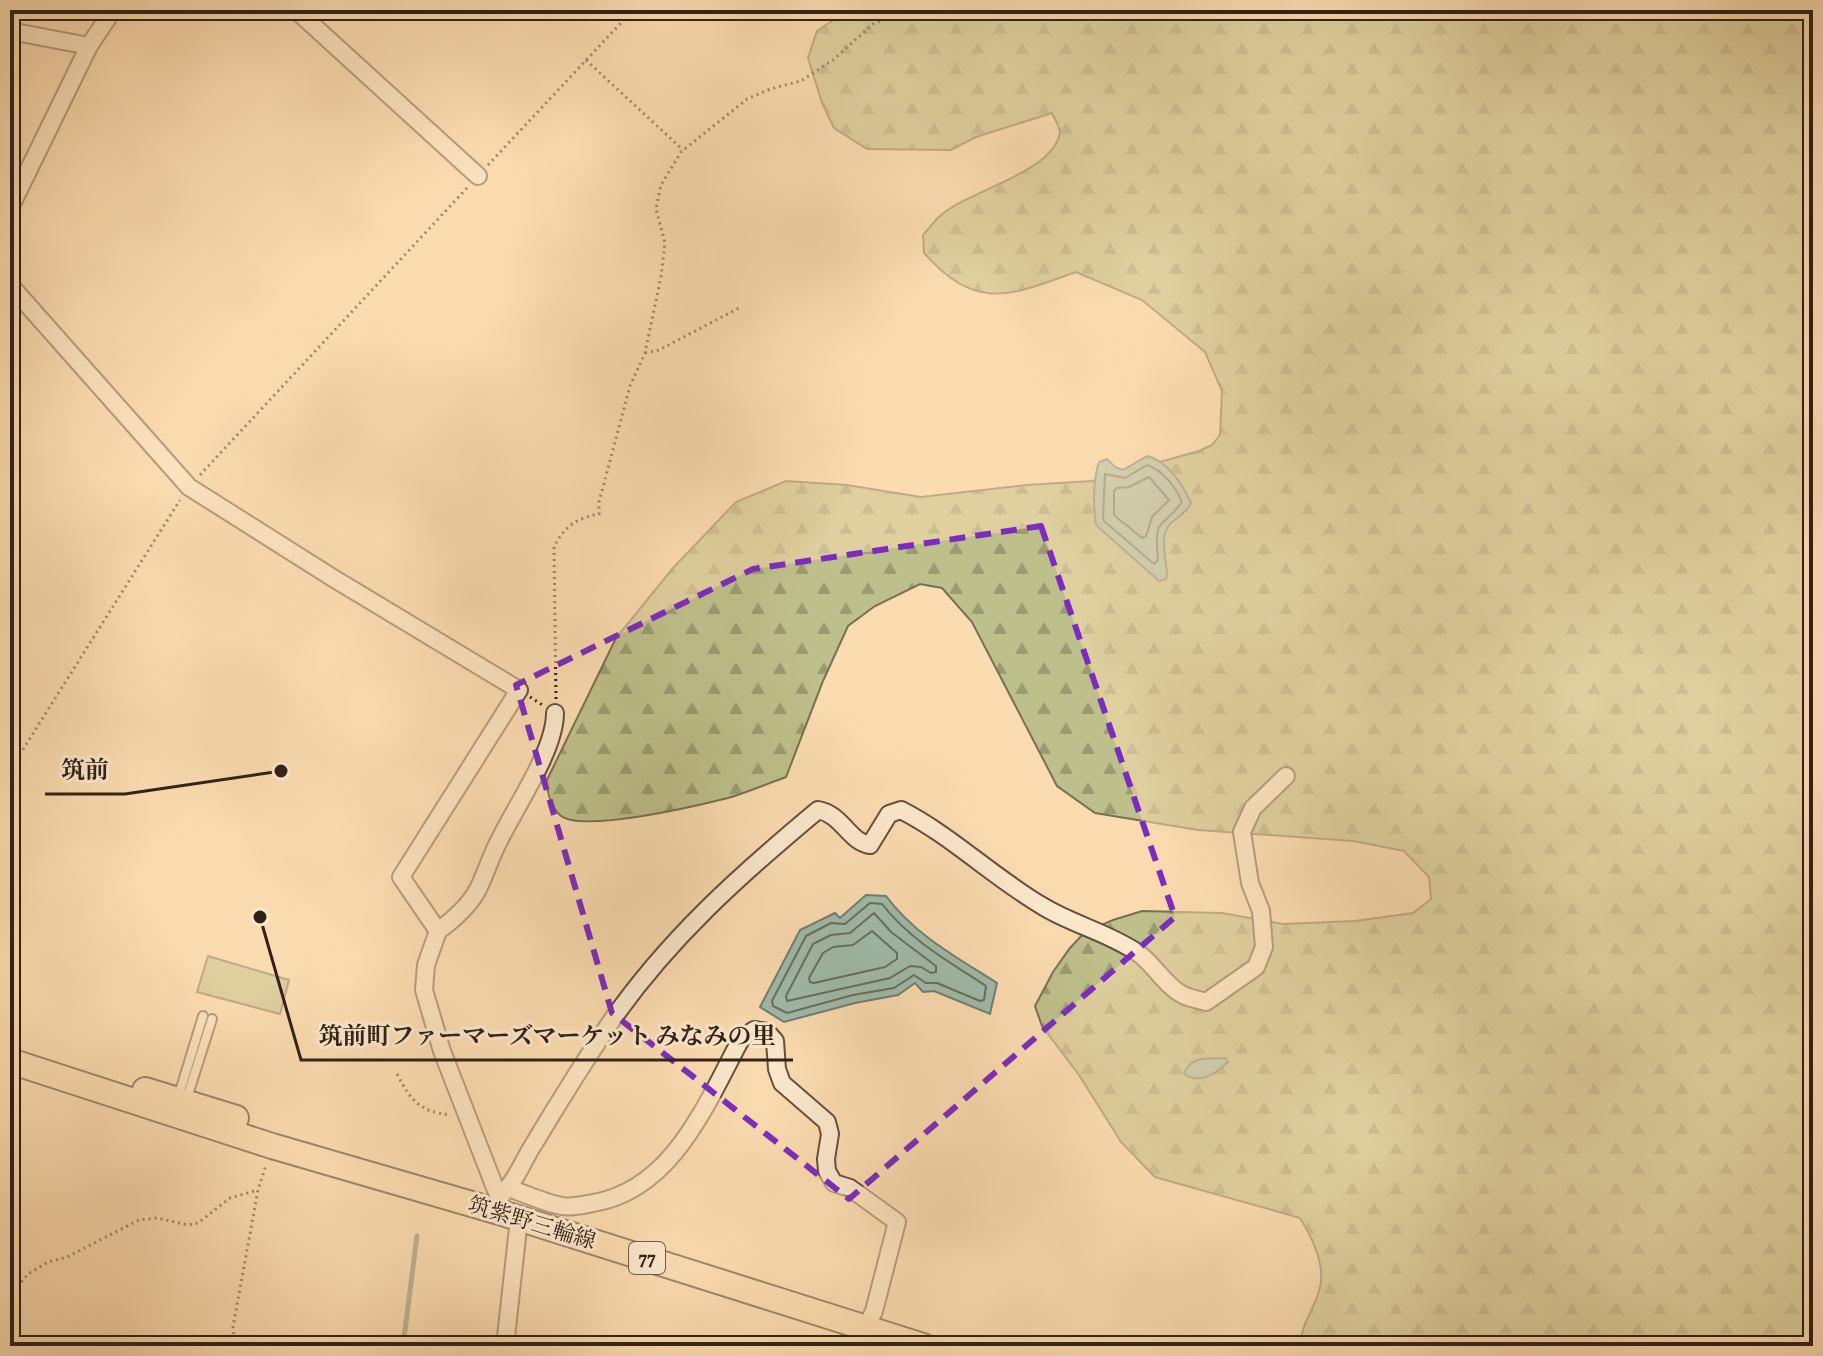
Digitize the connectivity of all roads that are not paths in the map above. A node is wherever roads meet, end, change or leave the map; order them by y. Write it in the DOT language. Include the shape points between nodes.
graph roads {
  1 [pos="113,10"];
  2 [pos="296,10"];
  3 [pos="10,31"];
  4 [pos="89,46"];
  5 [pos="478,176"];
  6 [pos="10,208"];
  7 [pos="10,285"];
  8 [pos="555,713"];
  9 [pos="1286,776"];
  10 [pos="438,931"];
  11 [pos="208,1017"];
  12 [pos="10,1061"];
  13 [pos="178,1104"];
  14 [pos="370,1175"];
  15 [pos="507,1204"];
  16 [pos="866,1328"];
  17 [pos="505,1346"];
  18 [pos="923,1346"];
  1 -- 4 [label="street"];
  2 -- 5 [label="street"];
  3 -- 4 [label="street"];
  4 -- 6 [label="street"];
  7 -- 10 [label="street" via="189,487 519,690 401,877"];
  8 -- 10 [label="street" via="549,745 476,892"];
  9 -- 15 [label="street" via="1253,808 1242,832 1264,947 1256,967 1206,1002 1181,995 1140,955 1041,906 901,810 889,814 870,845 862,844 831,812 818,810 706,907 661,957 610,1023 533,1145"];
  10 -- 15 [label="street" via="424,990 466,1114"];
  11 -- 13 [label="lane"];
  12 -- 13 [label="main road, 筑紫野三輪線 / 77"];
  13 -- 14 [label="main road, 筑紫野三輪線 / 77" via="272,1146"];
  13 -- 14 [label="main road, 筑紫野三輪線 / 77" via="323,1150"];
  14 -- 15 [label="main road, 筑紫野三輪線 / 77"];
  15 -- 16 [label="main road, 筑紫野三輪線 / 77"];
  15 -- 16 [label="street" via="580,1206 603,1202 647,1180 681,1147 741,1039 754,1030 767,1032 775,1041 782,1083 827,1122 827,1171 834,1183 850,1188 897,1222"];
  15 -- 17 [label="street"];
  16 -- 18 [label="main road, 筑紫野三輪線 / 77"];
}
